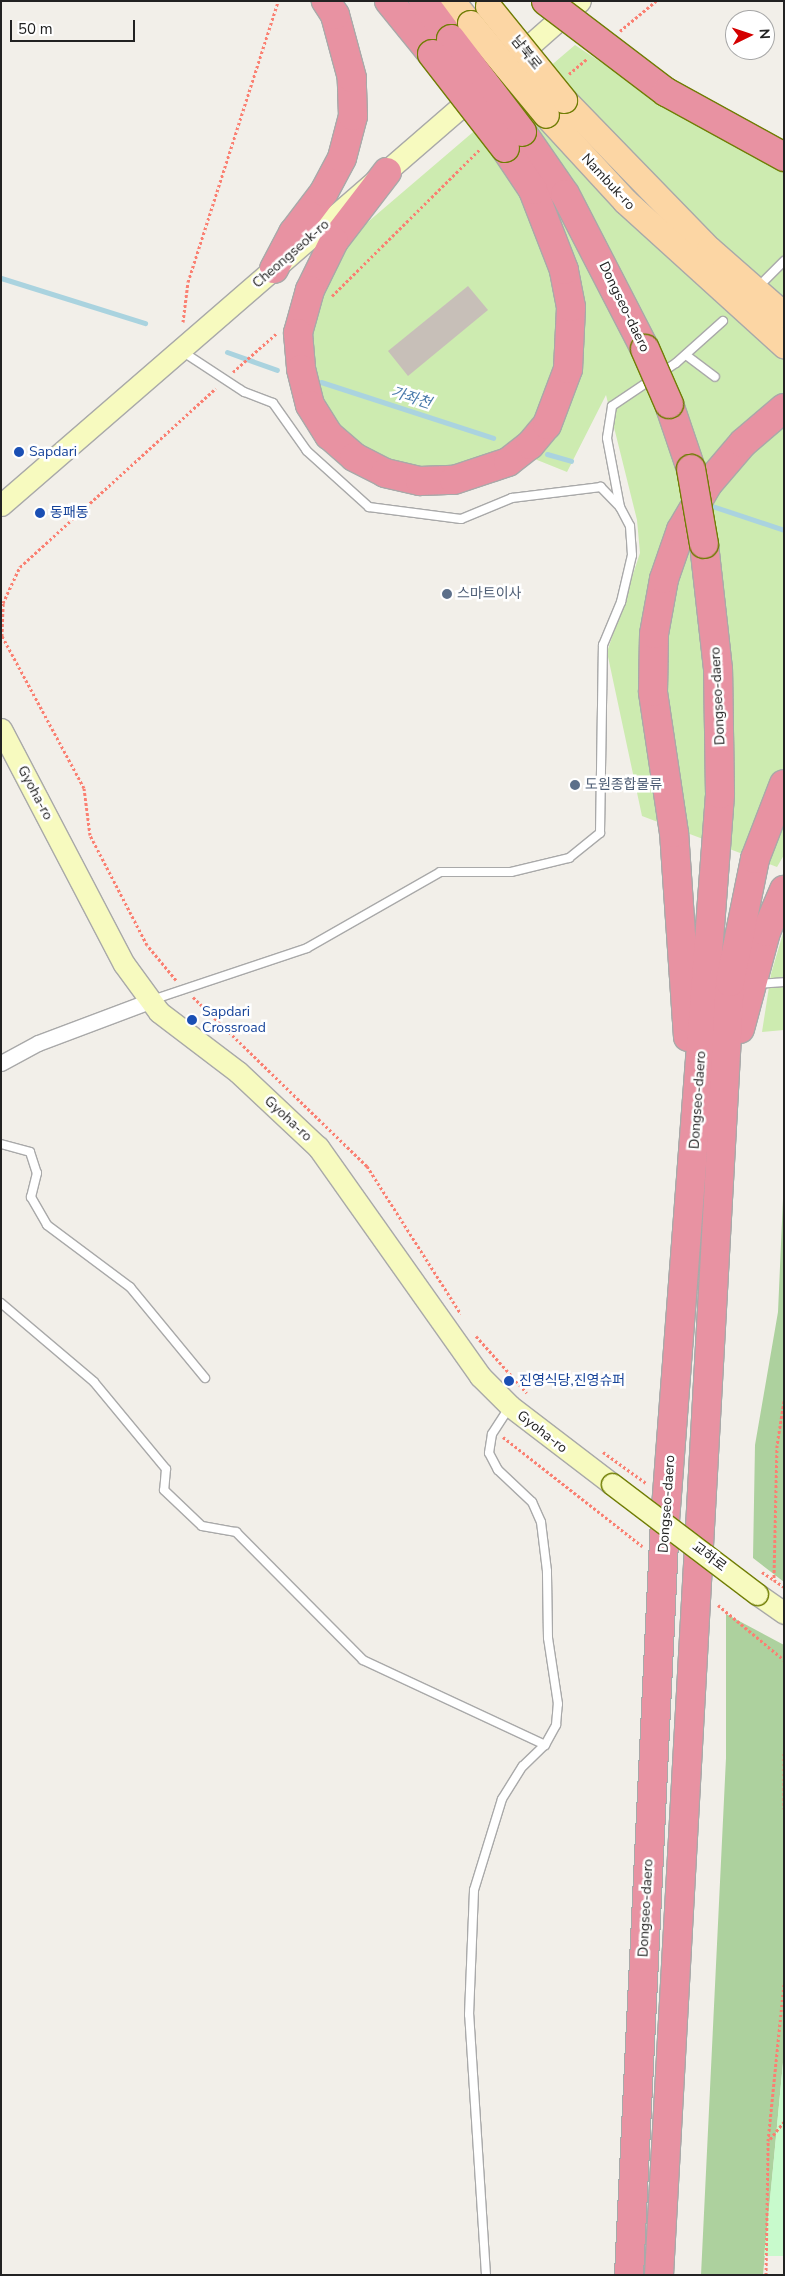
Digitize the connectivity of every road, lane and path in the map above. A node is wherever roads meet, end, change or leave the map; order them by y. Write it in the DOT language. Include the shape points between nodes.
graph roads {
  1 [pos="278,1"];
  2 [pos="326,1"];
  3 [pos="389,1"];
  4 [pos="423,1"];
  5 [pos="452,1"];
  6 [pos="546,1"];
  7 [pos="580,1"];
  8 [pos="656,1"];
  9 [pos="487,4"];
  10 [pos="618,33"];
  11 [pos="451,38"];
  12 [pos="596,52"];
  13 [pos="559,97"];
  14 [pos="503,142"];
  15 [pos="784,157"];
  16 [pos="387,172"];
  17 [pos="784,261"];
  18 [pos="274,269"];
  19 [pos="765,280"];
  20 [pos="304,314"];
  21 [pos="784,315"];
  22 [pos="723,321"];
  23 [pos="784,345"];
  24 [pos="180,350"];
  25 [pos="686,355"];
  26 [pos="715,377"];
  27 [pos="224,379"];
  28 [pos="784,408"];
  29 [pos="1,505"];
  30 [pos="620,507"];
  31 [pos="1,728"];
  32 [pos="784,784"];
  33 [pos="784,890"];
  34 [pos="784,982"];
  35 [pos="750,984"];
  36 [pos="185,991"];
  37 [pos="150,1001"];
  38 [pos="1,1063"];
  39 [pos="1,1144"];
  40 [pos="716,1196"];
  41 [pos="1,1303"];
  42 [pos="466,1322"];
  43 [pos="471,1329"];
  44 [pos="676,1376"];
  45 [pos="205,1378"];
  46 [pos="533,1400"];
  47 [pos="784,1401"];
  48 [pos="510,1406"];
  49 [pos="494,1431"];
  50 [pos="594,1450"];
  51 [pos="612,1484"];
  52 [pos="667,1499"];
  53 [pos="663,1562"];
  54 [pos="753,1566"];
  55 [pos="774,1580"];
  56 [pos="784,1587"];
  57 [pos="696,1588"];
  58 [pos="784,1613"];
  59 [pos="784,1660"];
  60 [pos="545,1745"];
  61 [pos="688,1748"];
  62 [pos="784,1753"];
  63 [pos="784,1809"];
  64 [pos="784,1984"];
  65 [pos="784,2122"];
  66 [pos="768,2141"];
  67 [pos="486,2275"];
  68 [pos="628,2275"];
  69 [pos="659,2275"];
  70 [pos="674,2275"];
  71 [pos="766,2275"];
  1 -- 24 [label="path" via="188,282"];
  2 -- 18 [label="highway" via="335,15 352,78 353,116 342,158 324,192 293,233"];
  3 -- 11 [label="highway"];
  4 -- 11 [label="highway, Dongseo-daero"];
  5 -- 11 [label="main road, Nambuk-ro"];
  6 -- 15 [label="highway, bridge" via="666,92"];
  7 -- 16 [label="street, Cheongseok-ro"];
  8 -- 10 [label="path"];
  9 -- 13 [label="main road, 남북로, bridge"];
  11 -- 13 [label="main road, Nambuk-ro, bridge"];
  11 -- 14 [label="highway, Dongseo-daero, bridge"];
  12 -- 13 [label="path"];
  13 -- 21 [label="main road, Nambuk-ro" via="708,249"];
  13 -- 23 [label="main road, Nambuk-ro" via="625,201"];
  14 -- 20 [label="path" via="446,178 337,293"];
  14 -- 20 [label="highway" via="533,190 552,235 571,307 572,339 560,398 547,425 530,445 508,462 454,480 420,481 385,473 354,457 329,435 310,405 301,369 298,333"];
  14 -- 44 [label="highway, Dongseo-daero, bridge" via="564,194 645,349 669,404 691,469 704,544 718,669 720,794"];
  16 -- 18 [label="street, Cheongseok-ro"];
  16 -- 20 [label="highway" via="334,241"];
  17 -- 19 [label="lane"];
  18 -- 24 [label="street, Cheongseok-ro"];
  20 -- 27 [label="path"];
  22 -- 25 [label="lane"];
  24 -- 27 [label="lane"];
  24 -- 29 [label="street, Cheongseok-ro"];
  25 -- 26 [label="lane"];
  25 -- 30 [label="lane" via="612,406 607,438"];
  27 -- 30 [label="lane" via="273,403 307,451 369,507 461,519 512,498 578,486 601,487"];
  27 -- 36 [label="path" via="20,567 2,602 2,636 84,788 90,835 147,946"];
  28 -- 44 [label="highway" via="743,443 708,484 681,530 664,579 654,634 653,692 674,833 688,1031"];
  30 -- 36 [label="lane" via="630,526 632,555 621,602 603,645 600,833 569,858 511,872 440,872 307,948"];
  31 -- 37 [label="street, Gyoha-ro" via="124,964"];
  32 -- 40 [label="highway, Dongseo-daero" via="763,833 739,923 730,982"];
  33 -- 35 [label="highway"];
  34 -- 35 [label="lane"];
  35 -- 40 [label="highway" via="736,1046"];
  36 -- 37 [label="lane"];
  36 -- 42 [label="path" via="286,1083 367,1166"];
  37 -- 38 [label="street" via="38,1043"];
  37 -- 48 [label="street, Gyoha-ro" via="238,1072 318,1147 437,1321"];
  39 -- 45 [label="lane" via="30,1152 37,1173 31,1197 48,1225 130,1288"];
  40 -- 57 [label="highway, Dongseo-daero"];
  41 -- 60 [label="lane" via="94,1382 166,1469 164,1490 202,1526 236,1532 362,1660"];
  43 -- 46 [label="path"];
  44 -- 52 [label="highway, Dongseo-daero"];
  47 -- 55 [label="path" via="776,1445"];
  48 -- 49 [label="lane"];
  48 -- 51 [label="street, Gyoha-ro"];
  49 -- 53 [label="path"];
  49 -- 60 [label="lane" via="488,1453 498,1470 532,1502 541,1522 547,1571 548,1638 558,1704 556,1725"];
  50 -- 52 [label="path" via="610,1454"];
  51 -- 58 [label="street, 교하로, bridge"];
  52 -- 53 [label="highway, Dongseo-daero"];
  53 -- 68 [label="highway, Dongseo-daero"];
  54 -- 55 [label="path"];
  55 -- 56 [label="path"];
  57 -- 59 [label="path"];
  57 -- 61 [label="highway, Dongseo-daero"];
  60 -- 67 [label="lane" via="523,1766 502,1799 474,1890 470,2015"];
  61 -- 69 [label="highway, Dongseo-daero"];
  61 -- 70 [label="highway"];
  62 -- 63 [label="path"];
  64 -- 66 [label="path"];
  65 -- 66 [label="path"];
  66 -- 71 [label="path"];
}
